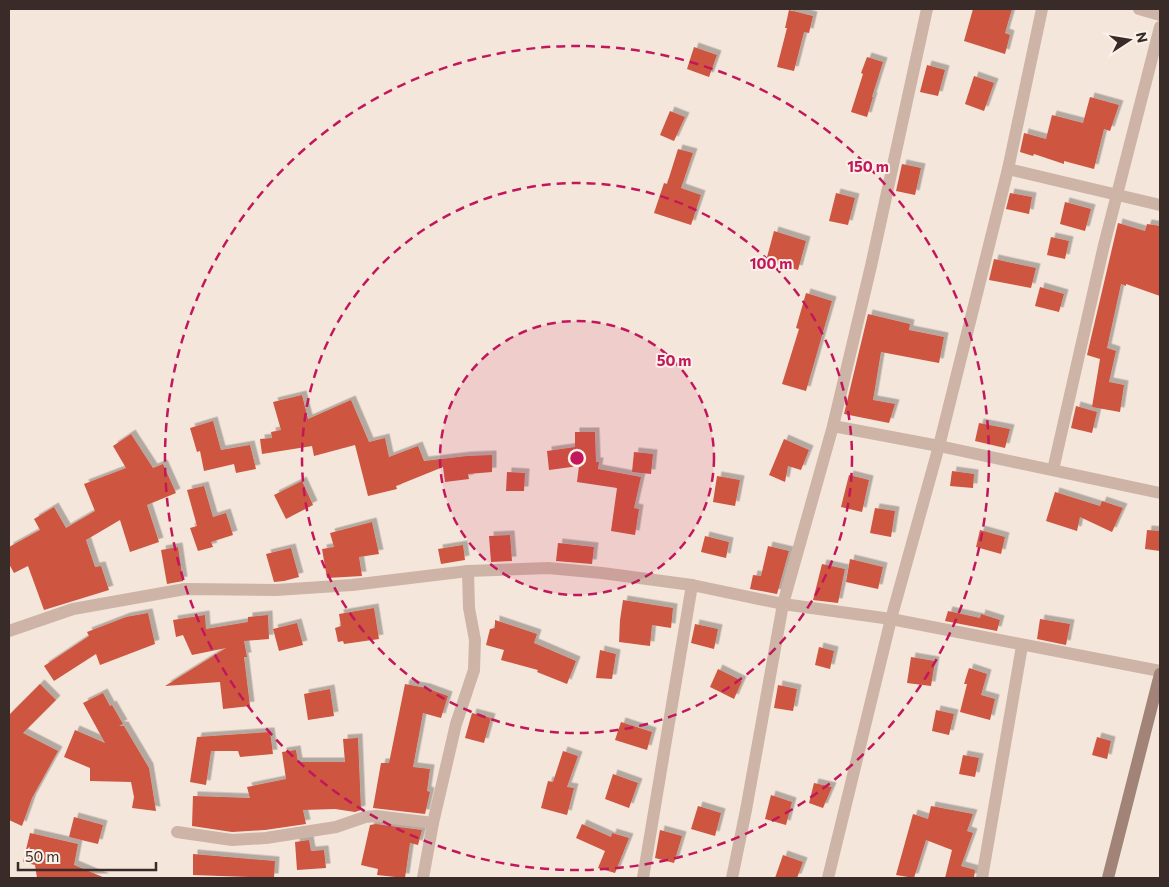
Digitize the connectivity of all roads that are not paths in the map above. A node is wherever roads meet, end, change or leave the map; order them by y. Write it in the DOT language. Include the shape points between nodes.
graph roads {
  1 [pos="927,9"];
  2 [pos="1042,9"];
  3 [pos="1139,9"];
  4 [pos="1160,15"];
  5 [pos="1160,27"];
  6 [pos="1008,169"];
  7 [pos="1117,194"];
  8 [pos="1160,205"];
  9 [pos="833,426"];
  10 [pos="939,446"];
  11 [pos="1053,470"];
  12 [pos="1160,493"];
  13 [pos="468,571"];
  14 [pos="692,585"];
  15 [pos="783,604"];
  16 [pos="890,620"];
  17 [pos="9,632"];
  18 [pos="1022,646"];
  19 [pos="1160,673"];
  20 [pos="433,823"];
  21 [pos="177,832"];
  22 [pos="423,878"];
  23 [pos="643,878"];
  24 [pos="732,878"];
  25 [pos="828,878"];
  26 [pos="982,878"];
  27 [pos="1108,878"];
  1 -- 9 [label="street"];
  2 -- 6 [label="street"];
  3 -- 4 [label="street"];
  5 -- 7 [label="street"];
  6 -- 7 [label="street"];
  6 -- 10 [label="street"];
  7 -- 8 [label="street"];
  7 -- 11 [label="street"];
  9 -- 10 [label="street"];
  9 -- 15 [label="street"];
  10 -- 11 [label="street"];
  10 -- 16 [label="street"];
  11 -- 12 [label="street"];
  13 -- 14 [label="street" via="548,568"];
  13 -- 17 [label="street" via="343,586 276,590 184,589 73,609"];
  13 -- 20 [label="street" via="474,670 456,724"];
  14 -- 15 [label="street"];
  14 -- 23 [label="street"];
  15 -- 16 [label="street"];
  15 -- 24 [label="street"];
  16 -- 18 [label="street"];
  16 -- 25 [label="street"];
  18 -- 19 [label="street"];
  18 -- 26 [label="street"];
  19 -- 27 [label="street"];
  20 -- 21 [label="street" via="376,816 336,827 232,840"];
  20 -- 22 [label="street"];
}
